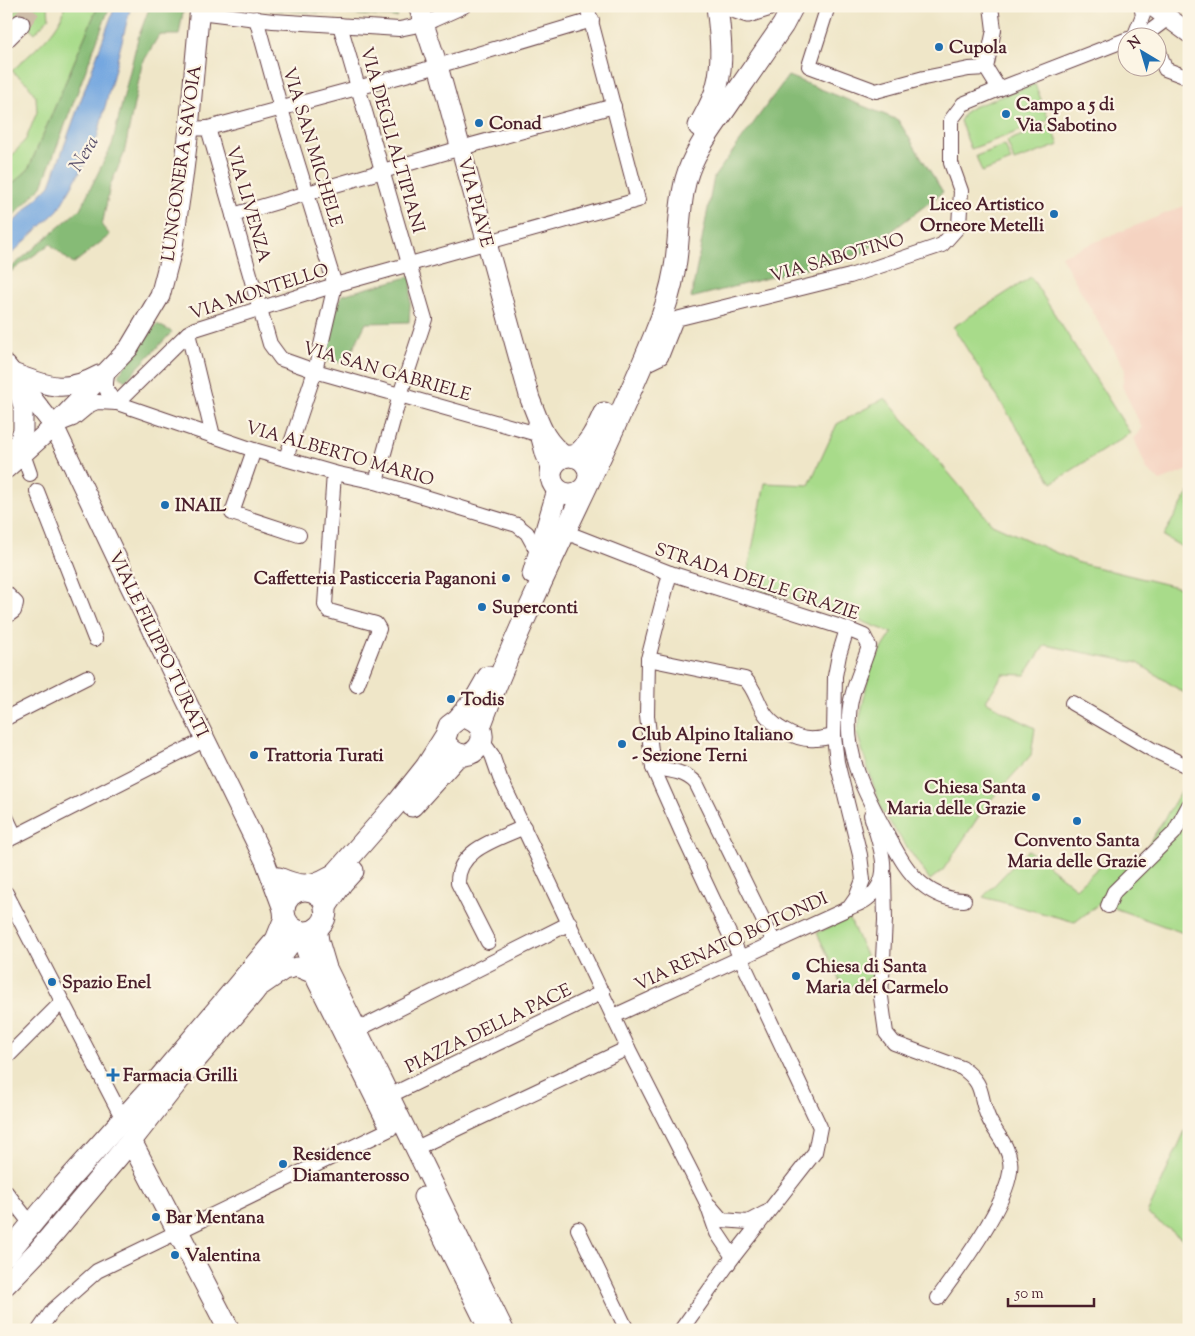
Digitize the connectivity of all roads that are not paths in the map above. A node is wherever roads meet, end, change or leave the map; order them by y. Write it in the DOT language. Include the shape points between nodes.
graph roads {
  1 [pos="464,6"];
  2 [pos="717,6"];
  3 [pos="730,6"];
  4 [pos="767,6"];
  5 [pos="780,6"];
  6 [pos="793,6"];
  7 [pos="828,6"];
  8 [pos="991,6"];
  9 [pos="199,9"];
  10 [pos="1146,9"];
  11 [pos="590,13"];
  12 [pos="421,15"];
  13 [pos="256,18"];
  14 [pos="1168,18"];
  15 [pos="20,24"];
  16 [pos="340,25"];
  17 [pos="1137,28"];
  18 [pos="1151,28"];
  19 [pos="1159,28"];
  20 [pos="1187,29"];
  21 [pos="6,38"];
  22 [pos="1118,43"];
  23 [pos="438,66"];
  24 [pos="986,68"];
  25 [pos="1168,70"];
  26 [pos="1189,78"];
  27 [pos="359,88"];
  28 [pos="999,89"];
  29 [pos="614,106"];
  30 [pos="281,109"];
  31 [pos="699,126"];
  32 [pos="208,128"];
  33 [pos="189,129"];
  34 [pos="461,148"];
  35 [pos="383,171"];
  36 [pos="306,194"];
  37 [pos="232,215"];
  38 [pos="487,242"];
  39 [pos="408,264"];
  40 [pos="335,286"];
  41 [pos="260,308"];
  42 [pos="188,333"];
  43 [pos="8,366"];
  44 [pos="640,367"];
  45 [pos="108,370"];
  46 [pos="315,370"];
  47 [pos="400,395"];
  48 [pos="530,399"];
  49 [pos="117,403"];
  50 [pos="54,426"];
  51 [pos="537,434"];
  52 [pos="213,436"];
  53 [pos="254,450"];
  54 [pos="570,457"];
  55 [pos="286,458"];
  56 [pos="13,463"];
  57 [pos="334,473"];
  58 [pos="30,474"];
  59 [pos="376,482"];
  60 [pos="554,482"];
  61 [pos="588,484"];
  62 [pos="37,491"];
  63 [pos="565,532"];
  64 [pos="299,535"];
  65 [pos="539,555"];
  66 [pos="670,573"];
  67 [pos="6,593"];
  68 [pos="6,617"];
  69 [pos="848,629"];
  70 [pos="95,639"];
  71 [pos="648,659"];
  72 [pos="87,677"];
  73 [pos="357,685"];
  74 [pos="1072,703"];
  75 [pos="6,718"];
  76 [pos="451,728"];
  77 [pos="834,736"];
  78 [pos="206,739"];
  79 [pos="472,744"];
  80 [pos="1189,767"];
  81 [pos="653,768"];
  82 [pos="867,798"];
  83 [pos="1189,805"];
  84 [pos="6,817"];
  85 [pos="524,827"];
  86 [pos="11,838"];
  87 [pos="265,861"];
  88 [pos="337,872"];
  89 [pos="884,875"];
  90 [pos="279,877"];
  91 [pos="6,893"];
  92 [pos="964,900"];
  93 [pos="1108,906"];
  94 [pos="849,908"];
  95 [pos="303,911"];
  96 [pos="570,923"];
  97 [pos="488,942"];
  98 [pos="774,942"];
  99 [pos="740,957"];
  100 [pos="314,974"];
  101 [pos="603,992"];
  102 [pos="252,993"];
  103 [pos="62,1002"];
  104 [pos="614,1016"];
  105 [pos="356,1030"];
  106 [pos="628,1048"];
  107 [pos="6,1058"];
  108 [pos="180,1066"];
  109 [pos="389,1096"];
  110 [pos="127,1115"];
  111 [pos="390,1129"];
  112 [pos="131,1141"];
  113 [pos="414,1149"];
  114 [pos="6,1192"];
  115 [pos="705,1199"];
  116 [pos="770,1211"];
  117 [pos="35,1220"];
  118 [pos="722,1220"];
  119 [pos="56,1229"];
  120 [pos="578,1229"];
  121 [pos="178,1231"];
  122 [pos="10,1251"];
  123 [pos="733,1257"];
  124 [pos="30,1260"];
  125 [pos="6,1284"];
  126 [pos="938,1298"];
  127 [pos="40,1330"];
  128 [pos="229,1330"];
  129 [pos="488,1330"];
  130 [pos="504,1330"];
  131 [pos="627,1330"];
  132 [pos="681,1330"];
  1 -- 12 [label="street"];
  2 -- 31 [label="main road" via="720,74"];
  3 -- 4 [label="main road" via="748,12"];
  5 -- 31 [label="main road" via="731,85"];
  6 -- 44 [label="main road" via="709,132 693,162 680,205 675,266 667,302"];
  7 -- 24 [label="street" via="809,66 876,91 924,78"];
  8 -- 24 [label="street" via="994,30"];
  9 -- 13 [label="street"];
  9 -- 33 [label="street, LUNGONERA SAVOIA"];
  10 -- 14 [label="street"];
  10 -- 17 [label="street"];
  10 -- 18 [label="street"];
  11 -- 23 [label="street"];
  11 -- 29 [label="street"];
  12 -- 16 [label="street" via="399,30"];
  12 -- 23 [label="street, VIA PIAVE"];
  13 -- 16 [label="street"];
  13 -- 30 [label="street, VIA SAN MICHELE"];
  14 -- 19 [label="street"];
  14 -- 20 [label="street"];
  15 -- 21 [label="street"];
  16 -- 27 [label="street, VIA DEGLI ALTIPIANI"];
  22 -- 28 [label="street"];
  23 -- 27 [label="street"];
  23 -- 34 [label="street, VIA PIAVE"];
  24 -- 28 [label="street"];
  25 -- 26 [label="street"];
  27 -- 30 [label="street"];
  27 -- 35 [label="street, VIA DEGLI ALTIPIANI"];
  28 -- 44 [label="street, VIA SABOTINO" via="963,104 951,120 951,163 961,191 959,226 942,245 850,276 676,319 661,357"];
  29 -- 34 [label="street"];
  29 -- 38 [label="street, VIA MONTELLO" via="638,200"];
  30 -- 32 [label="street"];
  30 -- 36 [label="street, VIA SAN MICHELE"];
  31 -- 54 [label="main road" via="685,149 676,174 669,203 664,264 654,298 593,437 585,448"];
  32 -- 33 [label="street, VIA LIVENZA"];
  32 -- 37 [label="street, VIA LIVENZA"];
  33 -- 45 [label="street, LUNGONERA SAVOIA" via="173,246 160,296 129,348"];
  34 -- 35 [label="street"];
  34 -- 38 [label="street, VIA PIAVE"];
  35 -- 36 [label="street"];
  35 -- 39 [label="street, VIA DEGLI ALTIPIANI"];
  36 -- 37 [label="street"];
  36 -- 40 [label="street, VIA SAN MICHELE"];
  37 -- 41 [label="street, VIA LIVENZA"];
  38 -- 39 [label="street, VIA MONTELLO"];
  38 -- 48 [label="street, VIA PIAVE"];
  39 -- 40 [label="street, VIA MONTELLO"];
  39 -- 47 [label="street, VIA DEGLI ALTIPIANI" via="425,319"];
  40 -- 41 [label="street, VIA MONTELLO"];
  40 -- 46 [label="street"];
  41 -- 42 [label="street, VIA MONTELLO"];
  41 -- 46 [label="street, VIA SAN GABRIELE" via="275,353 281,359"];
  42 -- 49 [label="street, VIA MONTELLO"];
  42 -- 52 [label="street"];
  43 -- 45 [label="street" via="47,386 63,387 82,384"];
  43 -- 50 [label="street, VIALE FILIPPO TURATI"];
  43 -- 56 [label="street" via="23,406 23,430"];
  44 -- 61 [label="main road"];
  45 -- 49 [label="street" via="105,389"];
  45 -- 50 [label="street, LUNGONERA SAVOIA"];
  46 -- 47 [label="street, VIA SAN GABRIELE"];
  46 -- 55 [label="street"];
  47 -- 51 [label="street, VIA SAN GABRIELE"];
  47 -- 59 [label="street, VIA DEGLI ALTIPIANI"];
  48 -- 51 [label="street, VIA PIAVE"];
  48 -- 54 [label="street, VIA PIAVE" via="553,446"];
  49 -- 50 [label="street, VIA ALBERTO MARIO" via="97,402 73,419"];
  49 -- 52 [label="street, VIA ALBERTO MARIO"];
  50 -- 56 [label="street, LUNGONERA SAVOIA"];
  50 -- 78 [label="street, VIALE FILIPPO TURATI"];
  51 -- 60 [label="street, VIA PIAVE"];
  52 -- 53 [label="street, VIA ALBERTO MARIO"];
  53 -- 55 [label="street, VIA ALBERTO MARIO"];
  53 -- 64 [label="street" via="232,513"];
  54 -- 60 [label="main road" via="556,463"];
  54 -- 61 [label="main road" via="588,467"];
  55 -- 57 [label="street, VIA ALBERTO MARIO"];
  56 -- 58 [label="street"];
  57 -- 59 [label="street, VIA ALBERTO MARIO"];
  57 -- 73 [label="street" via="325,605 329,611 376,624 380,630"];
  59 -- 65 [label="street, VIA ALBERTO MARIO" via="517,525 527,533"];
  60 -- 61 [label="main road" via="568,495 580,492"];
  60 -- 65 [label="main road"];
  61 -- 63 [label="main road"];
  62 -- 70 [label="street"];
  63 -- 66 [label="street, STRADA DELLE GRAZIE"];
  63 -- 79 [label="main road"];
  65 -- 76 [label="main road" via="490,674 476,698"];
  66 -- 69 [label="street, STRADA DELLE GRAZIE"];
  66 -- 71 [label="street"];
  67 -- 68 [label="street" via="16,603 14,611"];
  69 -- 77 [label="street, VIA RENATO BOTONDI" via="835,676"];
  69 -- 82 [label="street, STRADA DELLE GRAZIE" via="864,636 869,646 851,694 849,715 852,753"];
  71 -- 77 [label="street" via="744,679 752,686 763,711 780,728 813,740"];
  71 -- 81 [label="street" via="647,716"];
  72 -- 75 [label="street"];
  74 -- 80 [label="street"];
  76 -- 79 [label="main road" via="448,745 451,749"];
  76 -- 79 [label="main road" via="467,719 476,723"];
  76 -- 88 [label="main road" via="420,774"];
  77 -- 94 [label="street, VIA RENATO BOTONDI" via="863,880"];
  78 -- 86 [label="street"];
  78 -- 87 [label="street, VIALE FILIPPO TURATI"];
  79 -- 85 [label="street" via="481,760 500,778"];
  79 -- 95 [label="main road" via="342,882"];
  81 -- 98 [label="street" via="678,772 696,782"];
  81 -- 99 [label="street"];
  82 -- 89 [label="street, STRADA DELLE GRAZIE"];
  82 -- 92 [label="street, STRADA DELLE GRAZIE" via="898,854 922,884 951,900"];
  83 -- 93 [label="street" via="1174,833 1114,892"];
  84 -- 86 [label="street"];
  85 -- 96 [label="street"];
  85 -- 97 [label="street" via="475,850 467,856 457,874 458,883"];
  87 -- 90 [label="street, VIALE FILIPPO TURATI"];
  87 -- 95 [label="street, VIALE FILIPPO TURATI"];
  88 -- 90 [label="street" via="318,883 304,885"];
  88 -- 95 [label="main road"];
  89 -- 94 [label="street" via="880,886 867,899"];
  89 -- 126 [label="street, STRADA DELLE GRAZIE" via="881,997 886,1033 894,1043 971,1074 978,1082 987,1116 1008,1151 1010,1162 1011,1174 986,1229"];
  90 -- 95 [label="street, VIALE FILIPPO TURATI"];
  91 -- 103 [label="street"];
  94 -- 98 [label="street, VIA RENATO BOTONDI"];
  95 -- 100 [label="street, VIALE FILIPPO TURATI"];
  95 -- 102 [label="main road"];
  95 -- 105 [label="street, VIALE FILIPPO TURATI"];
  95 -- 108 [label="main road" via="276,940"];
  96 -- 101 [label="street"];
  96 -- 105 [label="street"];
  98 -- 99 [label="street, VIA RENATO BOTONDI"];
  99 -- 104 [label="street, VIA RENATO BOTONDI"];
  99 -- 116 [label="street" via="820,1127 815,1152"];
  100 -- 102 [label="street" via="297,967 284,970"];
  100 -- 111 [label="street, VIALE FILIPPO TURATI"];
  101 -- 104 [label="street"];
  101 -- 109 [label="street, PIAZZA DELLA PACE"];
  102 -- 108 [label="main road"];
  103 -- 107 [label="street"];
  103 -- 110 [label="street"];
  104 -- 106 [label="street"];
  105 -- 109 [label="street, VIALE FILIPPO TURATI"];
  106 -- 113 [label="street"];
  106 -- 115 [label="street"];
  108 -- 110 [label="main road"];
  108 -- 112 [label="main road"];
  109 -- 113 [label="street, VIALE FILIPPO TURATI"];
  110 -- 117 [label="main road"];
  111 -- 121 [label="street"];
  111 -- 129 [label="street, VIALE FILIPPO TURATI"];
  112 -- 119 [label="main road"];
  112 -- 121 [label="main road"];
  113 -- 130 [label="street, VIALE FILIPPO TURATI"];
  114 -- 117 [label="street"];
  115 -- 118 [label="street"];
  115 -- 123 [label="street" via="717,1233"];
  116 -- 118 [label="street" via="748,1222"];
  116 -- 123 [label="street"];
  117 -- 119 [label="street" via="47,1219"];
  117 -- 122 [label="main road"];
  118 -- 123 [label="street"];
  119 -- 124 [label="main road"];
  120 -- 131 [label="street"];
  121 -- 127 [label="street" via="97,1271 53,1310"];
  121 -- 128 [label="main road"];
  122 -- 124 [label="street"];
  123 -- 132 [label="street"];
  124 -- 125 [label="main road"];
}
